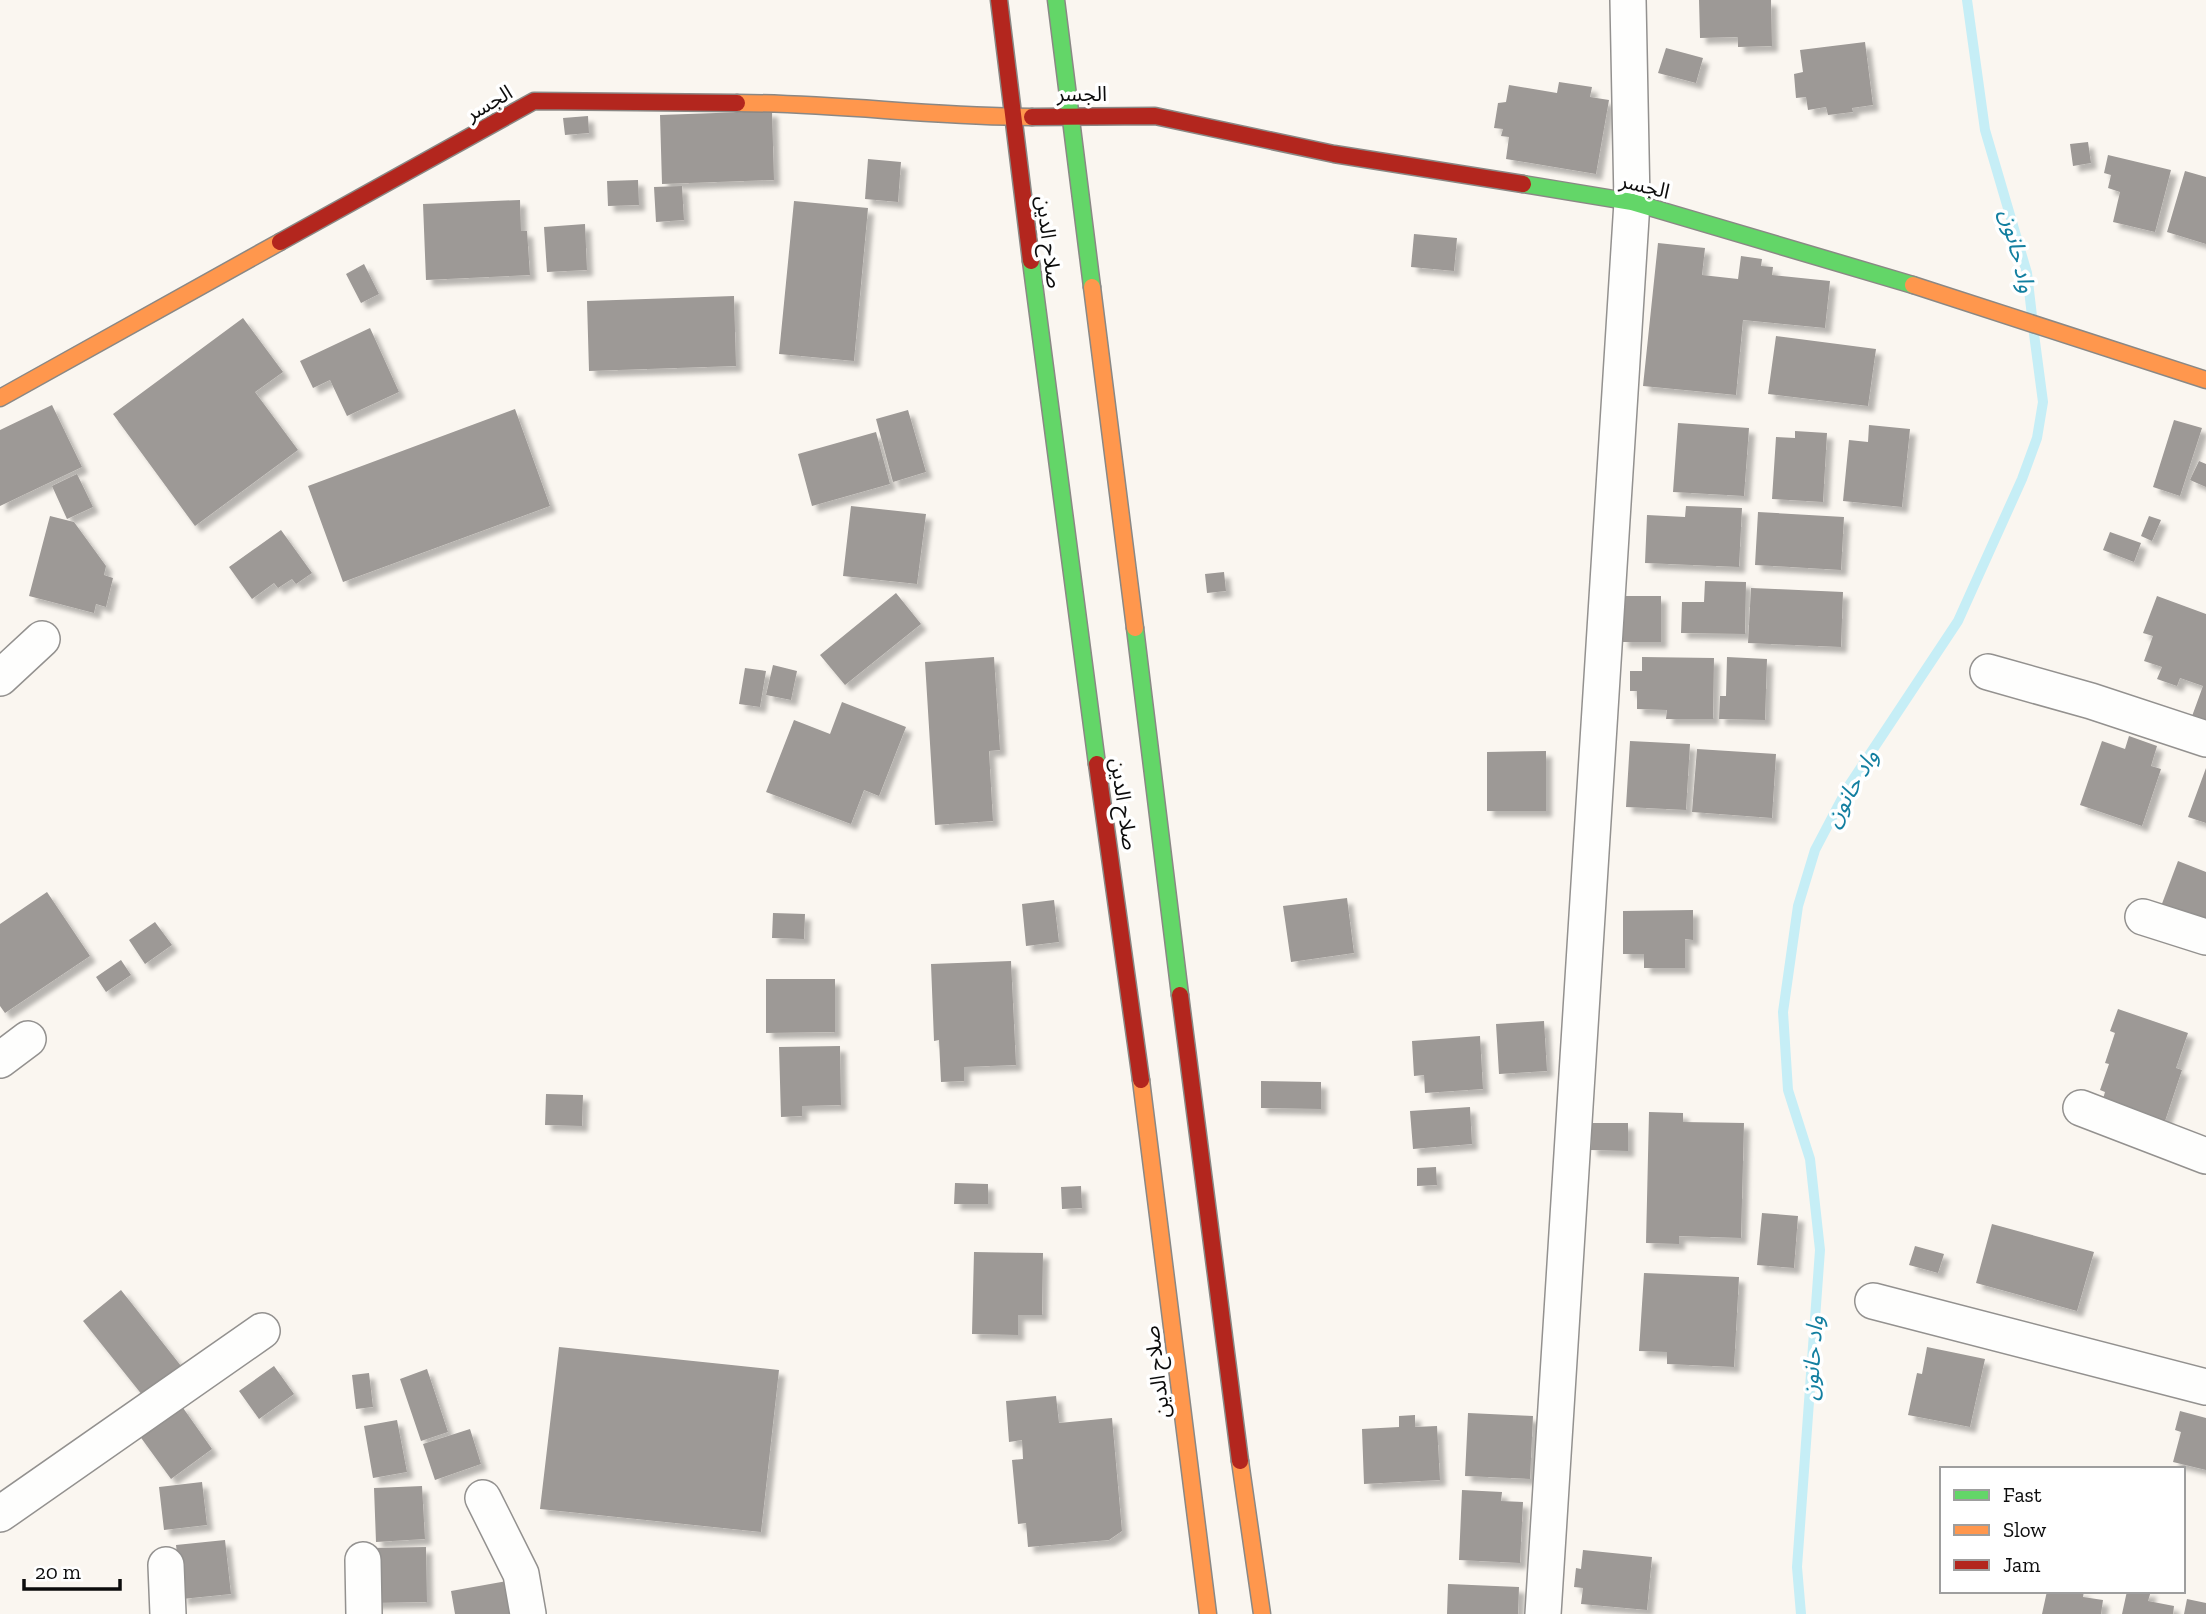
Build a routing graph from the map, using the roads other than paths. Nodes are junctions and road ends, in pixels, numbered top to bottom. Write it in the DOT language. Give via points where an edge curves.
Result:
graph roads {
  1 [pos="999,0"];
  2 [pos="1056,0"];
  3 [pos="1629,0"];
  4 [pos="1072,115"];
  5 [pos="1011,116"];
  6 [pos="1632,202"];
  7 [pos="2206,380"];
  8 [pos="0,398"];
  9 [pos="42,639"];
  10 [pos="1988,672"];
  11 [pos="0,678"];
  12 [pos="2206,739"];
  13 [pos="2143,917"];
  14 [pos="2206,937"];
  15 [pos="28,1039"];
  16 [pos="0,1060"];
  17 [pos="2081,1108"];
  18 [pos="2206,1156"];
  19 [pos="1873,1301"];
  20 [pos="262,1331"];
  21 [pos="2206,1387"];
  22 [pos="483,1498"];
  23 [pos="0,1514"];
  24 [pos="363,1560"];
  25 [pos="166,1565"];
  26 [pos="168,1614"];
  27 [pos="364,1614"];
  28 [pos="528,1614"];
  29 [pos="1208,1614"];
  30 [pos="1262,1614"];
  31 [pos="1543,1614"];
  1 -- 5 [label="main road, صلاح الدين"];
  2 -- 4 [label="main road, صلاح الدين"];
  3 -- 6 [label="street"];
  4 -- 5 [label="main road, الجسر"];
  4 -- 6 [label="main road, الجسر" via="1155,116 1334,154"];
  4 -- 30 [label="main road, صلاح الدين" via="1231,1400"];
  5 -- 8 [label="main road, الجسر" via="955,117 786,103 534,101"];
  5 -- 29 [label="main road, صلاح الدين" via="1155,1177"];
  6 -- 7 [label="main road, الجسر" via="1984,307"];
  6 -- 31 [label="street"];
  9 -- 11 [label="street"];
  10 -- 12 [label="street"];
  13 -- 14 [label="street"];
  15 -- 16 [label="street"];
  17 -- 18 [label="street"];
  19 -- 21 [label="street"];
  20 -- 23 [label="street"];
  22 -- 28 [label="street" via="520,1574"];
  24 -- 27 [label="street"];
  25 -- 26 [label="street"];
}
